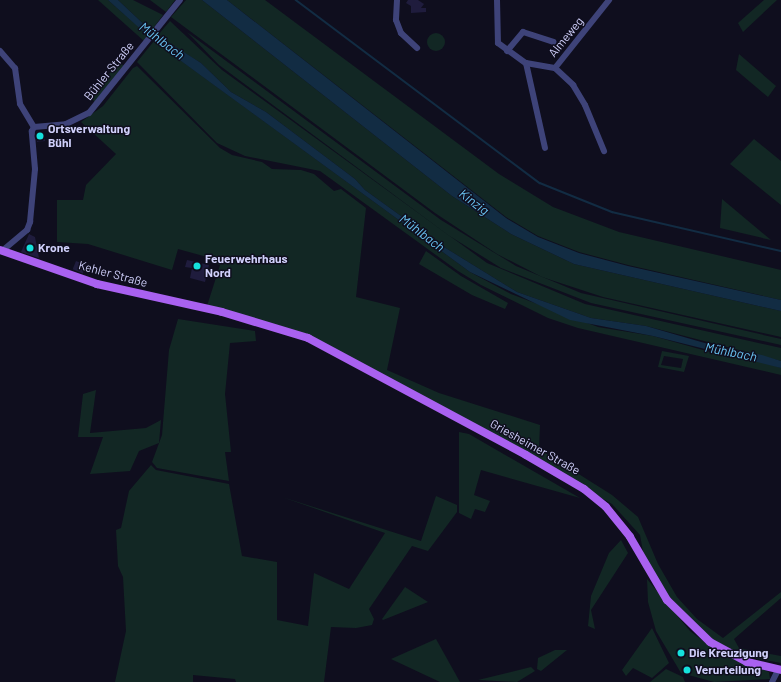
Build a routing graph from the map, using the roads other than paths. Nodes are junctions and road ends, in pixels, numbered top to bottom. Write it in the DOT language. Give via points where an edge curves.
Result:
graph roads {
  1 [pos="180,0"];
  2 [pos="397,0"];
  3 [pos="497,0"];
  4 [pos="610,0"];
  5 [pos="553,42"];
  6 [pos="416,48"];
  7 [pos="0,51"];
  8 [pos="506,51"];
  9 [pos="526,63"];
  10 [pos="555,68"];
  11 [pos="34,127"];
  12 [pos="545,148"];
  13 [pos="604,151"];
  14 [pos="1,251"];
  15 [pos="222,312"];
  16 [pos="780,670"];
  17 [pos="772,682"];
  1 -- 11 [label="street, Bühler Straße" via="89,113 66,124"];
  2 -- 6 [label="street" via="396,20 400,33"];
  3 -- 8 [label="street" via="498,43"];
  4 -- 10 [label="street, Almeweg"];
  5 -- 8 [label="street" via="523,32"];
  7 -- 11 [label="street" via="15,68 20,104"];
  8 -- 9 [label="street"];
  9 -- 10 [label="street"];
  9 -- 12 [label="street"];
  10 -- 13 [label="street" via="573,85"];
  11 -- 14 [label="street" via="32,131 35,169 30,222 27,230"];
  14 -- 15 [label="main road, Kehler Straße" via="98,284"];
  15 -- 16 [label="main road, Griesheimer Straße" via="308,338 584,489 606,507 630,537 667,600 695,630 725,652 747,662"];
  16 -- 17 [label="street"];
}
